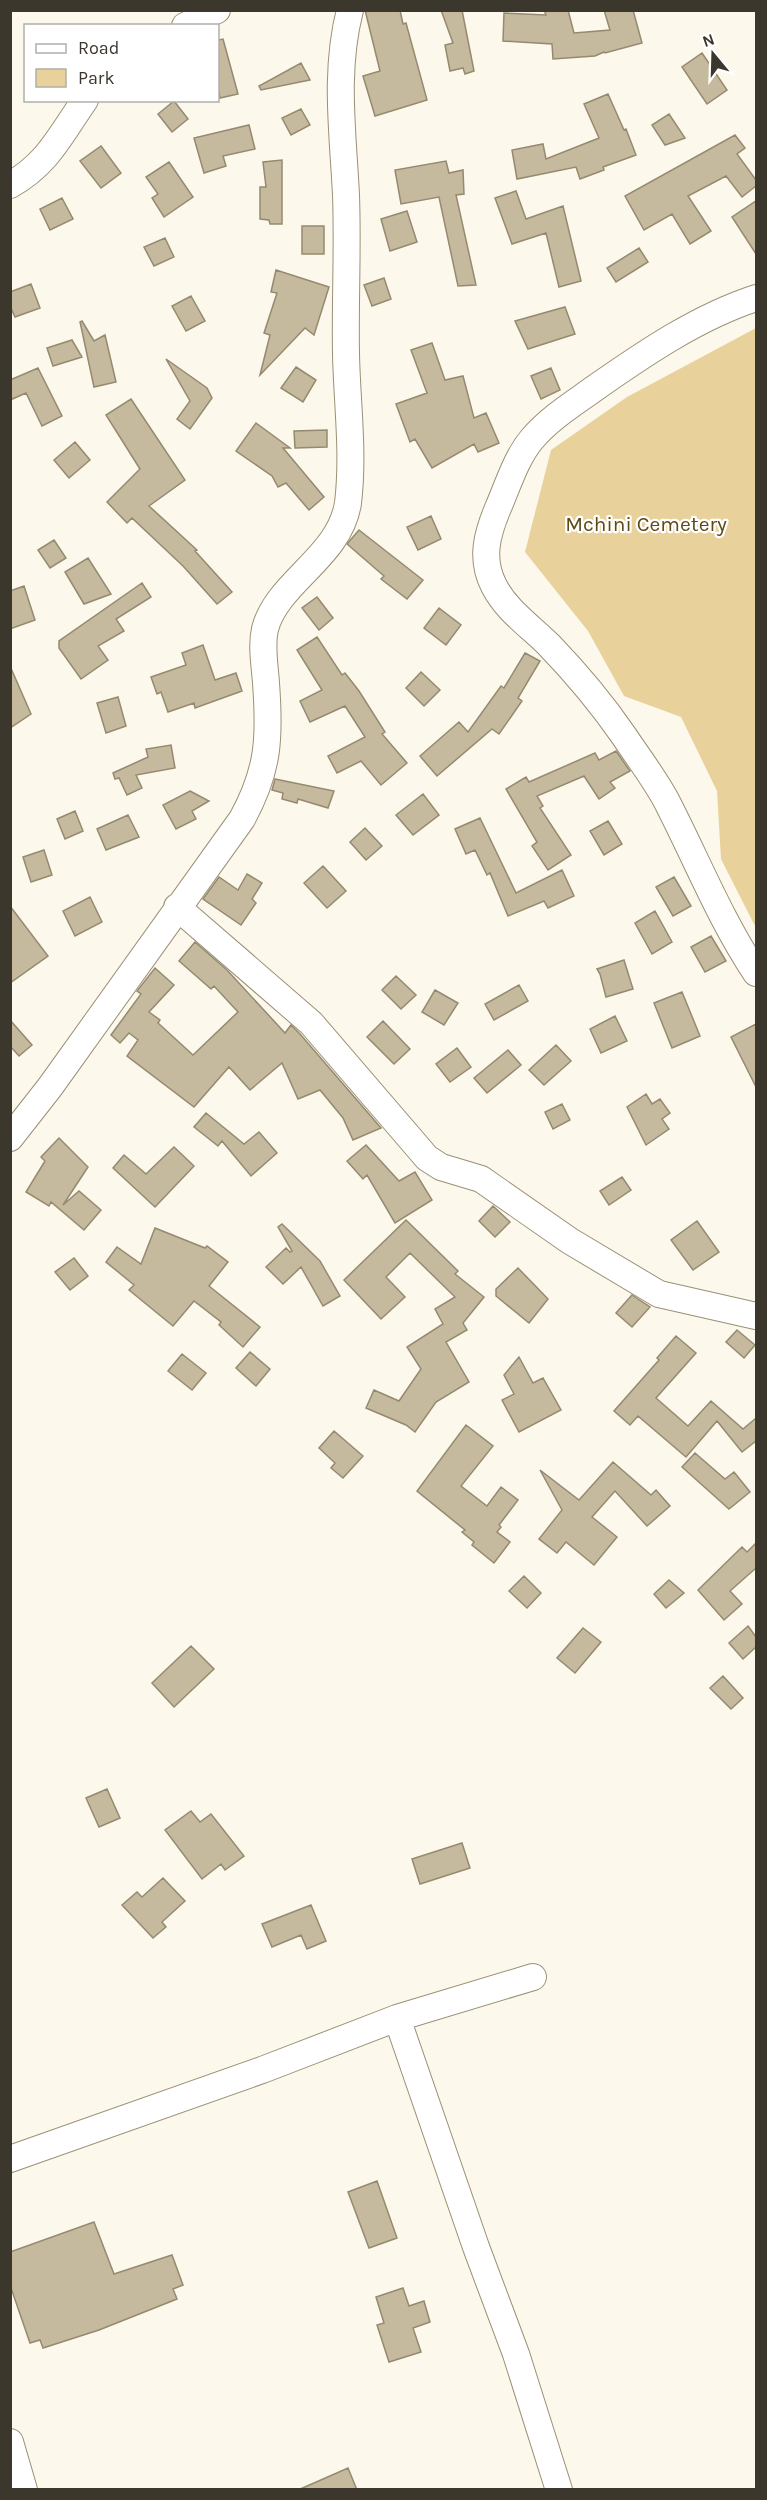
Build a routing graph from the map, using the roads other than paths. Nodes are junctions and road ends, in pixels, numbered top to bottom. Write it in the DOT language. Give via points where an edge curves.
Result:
graph roads {
  1 [pos="217,10"];
  2 [pos="350,10"];
  3 [pos="189,24"];
  4 [pos="84,102"];
  5 [pos="10,185"];
  6 [pos="756,298"];
  7 [pos="177,907"];
  8 [pos="756,972"];
  9 [pos="10,1138"];
  10 [pos="756,1316"];
  11 [pos="533,1977"];
  12 [pos="397,2018"];
  13 [pos="10,2159"];
  14 [pos="10,2442"];
  15 [pos="24,2490"];
  16 [pos="559,2490"];
  1 -- 3 [label="street"];
  2 -- 7 [label="street" via="344,32 339,99 346,196 351,470 347,506 341,528 329,546 271,613 264,631 268,745 258,786 242,819"];
  4 -- 5 [label="street" via="42,163"];
  6 -- 8 [label="street" via="684,330 551,419 515,467 485,544 486,567 509,609 549,645 584,685 665,798"];
  7 -- 9 [label="street"];
  7 -- 10 [label="street" via="310,1023 427,1158 441,1167 481,1179 570,1241 658,1294"];
  11 -- 12 [label="street"];
  12 -- 13 [label="street"];
  12 -- 16 [label="street" via="516,2354"];
  14 -- 15 [label="street"];
}
